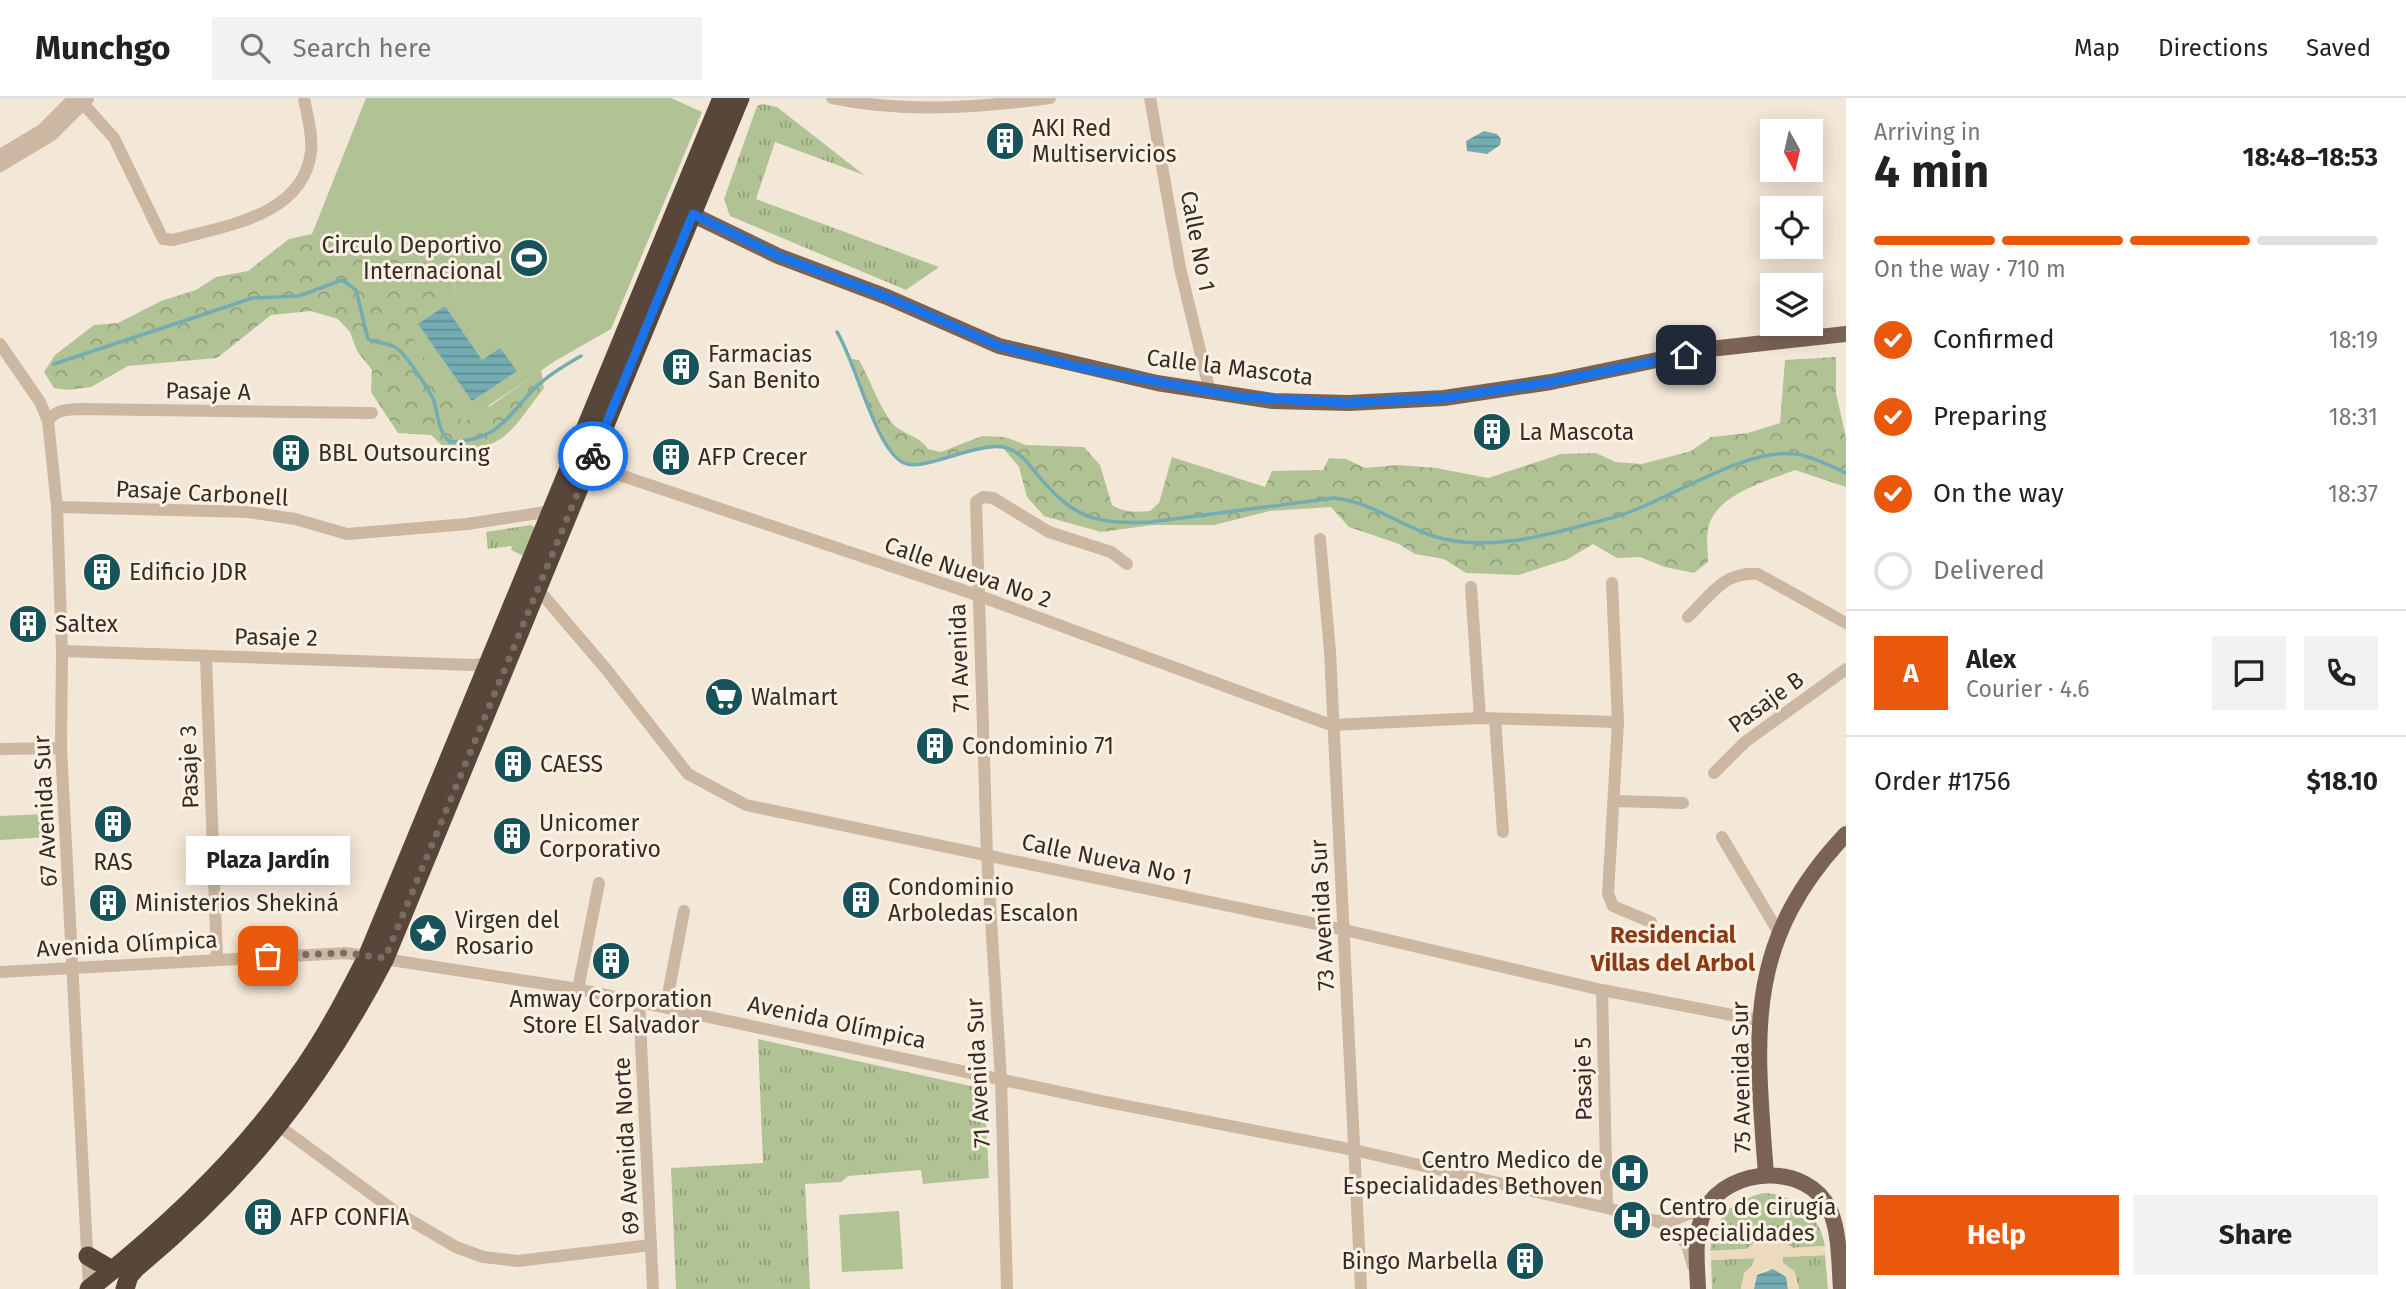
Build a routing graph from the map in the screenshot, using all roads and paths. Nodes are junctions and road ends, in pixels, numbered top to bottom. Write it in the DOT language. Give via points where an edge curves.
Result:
graph roads {
  1 [pos="304,98"];
  2 [pos="722,98"];
  3 [pos="740,98"];
  4 [pos="832,98"];
  5 [pos="1050,98"];
  6 [pos="1150,98"];
  7 [pos="81,100"];
  8 [pos="0,155"];
  9 [pos="0,166"];
  10 [pos="686,211"];
  11 [pos="1846,334"];
  12 [pos="0,344"];
  13 [pos="1210,392"];
  14 [pos="372,413"];
  15 [pos="48,421"];
  16 [pos="590,465"];
  17 [pos="57,507"];
  18 [pos="552,512"];
  19 [pos="1320,539"];
  20 [pos="1127,564"];
  21 [pos="1612,583"];
  22 [pos="1471,587"];
  23 [pos="537,588"];
  24 [pos="977,595"];
  25 [pos="1688,617"];
  26 [pos="1846,623"];
  27 [pos="62,651"];
  28 [pos="206,657"];
  29 [pos="489,663"];
  30 [pos="1846,670"];
  31 [pos="1480,718"];
  32 [pos="1495,719"];
  33 [pos="1618,722"];
  34 [pos="1331,725"];
  35 [pos="61,748"];
  36 [pos="0,749"];
  37 [pos="1714,773"];
  38 [pos="1615,801"];
  39 [pos="1683,803"];
  40 [pos="1503,832"];
  41 [pos="1846,834"];
  42 [pos="1721,836"];
  43 [pos="986,856"];
  44 [pos="599,883"];
  45 [pos="684,911"];
  46 [pos="1651,922"];
  47 [pos="1345,930"];
  48 [pos="1779,933"];
  49 [pos="376,956"];
  50 [pos="217,959"];
  51 [pos="75,969"];
  52 [pos="0,972"];
  53 [pos="578,989"];
  54 [pos="1602,990"];
  55 [pos="639,1001"];
  56 [pos="666,1005"];
  57 [pos="1758,1020"];
  58 [pos="1001,1079"];
  59 [pos="279,1126"];
  60 [pos="1353,1150"];
  61 [pos="1766,1175"];
  62 [pos="1707,1207"];
  63 [pos="1607,1208"];
  64 [pos="1656,1222"];
  65 [pos="651,1245"];
  66 [pos="88,1256"];
  67 [pos="112,1270"];
  68 [pos="1698,1284"];
  69 [pos="89,1289"];
  70 [pos="125,1289"];
  71 [pos="653,1289"];
  72 [pos="1007,1289"];
  73 [pos="1361,1289"];
  74 [pos="1841,1289"];
  1 -- 7 [label="street" via="311,152 304,175 289,195 272,209 242,222 173,240 163,239 114,138"];
  2 -- 10 [label="highway"];
  3 -- 10 [label="highway"];
  4 -- 5 [label="street" via="939,108"];
  6 -- 13 [label="street, Calle No 1" via="1180,268"];
  7 -- 8 [label="street"];
  7 -- 9 [label="street" via="52,135"];
  10 -- 13 [label="main road, Calle la Mascota" via="778,256 999,346 1078,367"];
  10 -- 16 [label="highway"];
  10 -- 18 [label="highway"];
  11 -- 13 [label="main road, Calle la Mascota" via="1710,349 1551,382 1419,400 1273,401"];
  12 -- 15 [label="street, 67 Avenida Sur" via="40,401"];
  14 -- 15 [label="street, Pasaje A" via="80,409 61,410"];
  15 -- 17 [label="street, 67 Avenida Sur"];
  16 -- 23 [label="highway"];
  16 -- 24 [label="street, Calle Nueva No 2"];
  17 -- 18 [label="street, Pasaje Carbonell" via="248,512 346,534"];
  17 -- 27 [label="street, 67 Avenida Sur"];
  18 -- 29 [label="highway"];
  19 -- 34 [label="street, 73 Avenida Sur"];
  20 -- 24 [label="street, 71 Avenida" via="1111,552 1049,532 993,498 983,497 977,500 975,510"];
  21 -- 33 [label="street"];
  22 -- 31 [label="street"];
  23 -- 43 [label="street, Calle Nueva No 1" via="688,774 719,793 774,813"];
  23 -- 49 [label="highway"];
  24 -- 34 [label="street, Calle Nueva No 2"];
  24 -- 43 [label="street, 71 Avenida"];
  25 -- 26 [label="street" via="1730,576 1742,572 1758,574"];
  27 -- 28 [label="street, Pasaje 2"];
  27 -- 35 [label="street, 67 Avenida Sur"];
  28 -- 29 [label="street, Pasaje 2"];
  28 -- 50 [label="street, Pasaje 3"];
  29 -- 49 [label="highway"];
  30 -- 37 [label="street, Pasaje B" via="1738,747"];
  31 -- 32 [label="street"];
  31 -- 34 [label="street"];
  32 -- 33 [label="street"];
  32 -- 40 [label="street"];
  33 -- 38 [label="street"];
  34 -- 47 [label="street, 73 Avenida Sur"];
  35 -- 36 [label="street"];
  35 -- 51 [label="street, 67 Avenida Sur"];
  38 -- 39 [label="street"];
  38 -- 46 [label="street" via="1608,894 1613,906"];
  41 -- 48 [label="main road, 75 Avenida Sur" via="1798,896"];
  42 -- 48 [label="street"];
  43 -- 47 [label="street, Calle Nueva No 1"];
  43 -- 58 [label="street, 71 Avenida Sur"];
  44 -- 53 [label="street"];
  45 -- 56 [label="street"];
  47 -- 54 [label="street, Calle Nueva No 1"];
  47 -- 60 [label="street, 73 Avenida Sur"];
  48 -- 57 [label="main road, 75 Avenida Sur"];
  49 -- 50 [label="street, Avenida Olímpica" via="294,954"];
  49 -- 53 [label="street, Avenida Olímpica"];
  49 -- 59 [label="highway" via="333,1053"];
  49 -- 67 [label="highway" via="268,1116 185,1205"];
  50 -- 51 [label="street, Avenida Olímpica"];
  51 -- 52 [label="street, Avenida Olímpica"];
  51 -- 66 [label="street, 67 Avenida Sur"];
  53 -- 55 [label="street, Avenida Olímpica"];
  54 -- 57 [label="street, Calle Nueva No 1"];
  54 -- 63 [label="street, Pasaje 5"];
  55 -- 56 [label="street, Avenida Olímpica"];
  55 -- 65 [label="street, 69 Avenida Norte"];
  56 -- 58 [label="street, Avenida Olímpica"];
  57 -- 61 [label="main road, 75 Avenida Sur"];
  58 -- 60 [label="street, Avenida Olímpica"];
  58 -- 72 [label="street, 71 Avenida Sur"];
  59 -- 65 [label="street" via="396,1212 456,1247 483,1257 518,1261"];
  59 -- 70 [label="highway" via="209,1205 136,1268"];
  60 -- 63 [label="street, Avenida Olímpica"];
  60 -- 73 [label="street, 73 Avenida Sur"];
  61 -- 62 [label="main road, 75 Avenida Sur" via="1723,1191"];
  61 -- 74 [label="main road, 75 Avenida Sur" via="1790,1177 1814,1189 1829,1209 1838,1245"];
  62 -- 64 [label="street, Avenida Olímpica"];
  62 -- 68 [label="main road" via="1696,1241"];
  63 -- 64 [label="street, Avenida Olímpica"];
  64 -- 68 [label="street, Avenida Olímpica" via="1684,1239"];
  65 -- 71 [label="street, 69 Avenida Norte"];
  66 -- 67 [label="highway"];
  66 -- 69 [label="street, 67 Avenida Sur"];
  67 -- 69 [label="highway"];
}
